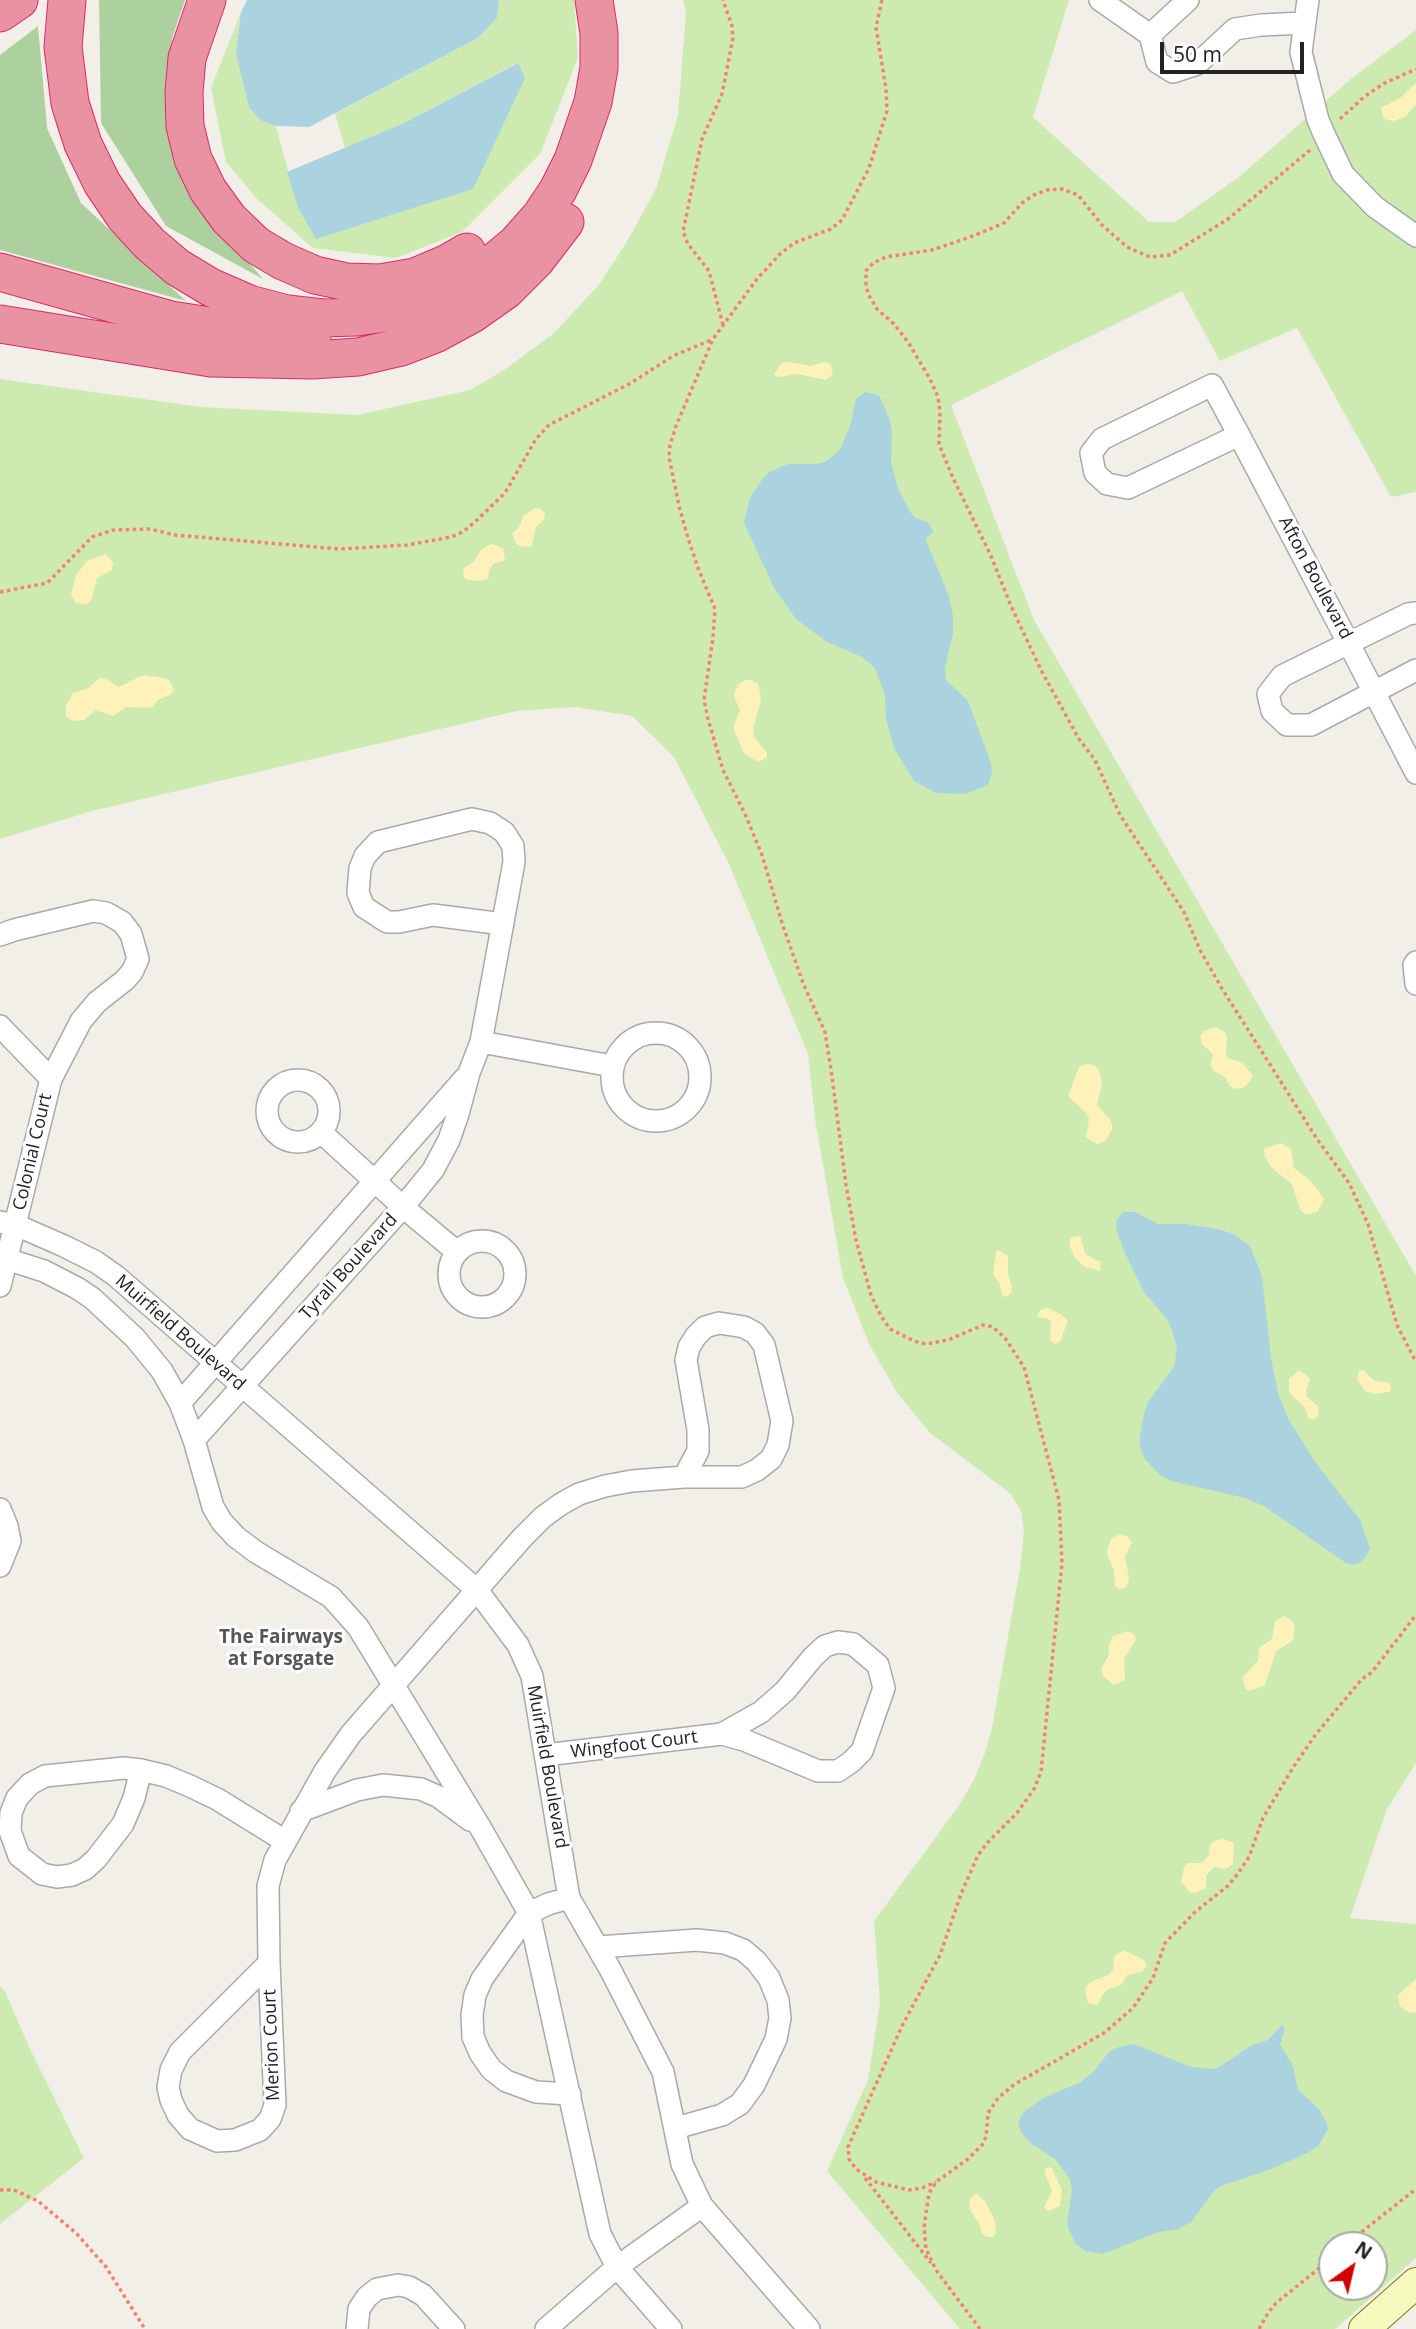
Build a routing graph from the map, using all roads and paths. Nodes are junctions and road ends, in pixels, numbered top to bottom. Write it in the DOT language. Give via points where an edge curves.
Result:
graph roads {
  1 [pos="19,0"];
  2 [pos="67,0"];
  3 [pos="207,0"];
  4 [pos="594,0"];
  5 [pos="613,0"];
  6 [pos="723,0"];
  7 [pos="882,0"];
  8 [pos="1100,0"];
  9 [pos="1188,0"];
  10 [pos="1308,0"];
  11 [pos="0,13"];
  12 [pos="1304,23"];
  13 [pos="1150,35"];
  14 [pos="1416,69"];
  15 [pos="1324,134"];
  16 [pos="562,226"];
  17 [pos="1416,236"];
  18 [pos="0,271"];
  19 [pos="0,324"];
  20 [pos="723,325"];
  21 [pos="713,339"];
  22 [pos="1239,435"];
  23 [pos="0,592"];
  24 [pos="1416,613"];
  25 [pos="1349,644"];
  26 [pos="1416,670"];
  27 [pos="1374,691"];
  28 [pos="1416,773"];
  29 [pos="503,924"];
  30 [pos="0,935"];
  31 [pos="1416,962"];
  32 [pos="1416,984"];
  33 [pos="0,1026"];
  34 [pos="481,1042"];
  35 [pos="612,1066"];
  36 [pos="469,1073"];
  37 [pos="51,1080"];
  38 [pos="321,1133"];
  39 [pos="389,1194"];
  40 [pos="8,1224"];
  41 [pos="457,1252"];
  42 [pos="4,1258"];
  43 [pos="0,1286"];
  44 [pos="1416,1362"];
  45 [pos="216,1363"];
  46 [pos="242,1387"];
  47 [pos="180,1403"];
  48 [pos="194,1440"];
  49 [pos="684,1477"];
  50 [pos="0,1509"];
  51 [pos="0,1566"];
  52 [pos="477,1590"];
  53 [pos="1416,1615"];
  54 [pos="394,1684"];
  55 [pos="722,1734"];
  56 [pos="545,1755"];
  57 [pos="141,1770"];
  58 [pos="301,1811"];
  59 [pos="480,1827"];
  60 [pos="285,1841"];
  61 [pos="569,1898"];
  62 [pos="529,1913"];
  63 [pos="598,1947"];
  64 [pos="269,1963"];
  65 [pos="570,2094"];
  66 [pos="676,2129"];
  67 [pos="864,2176"];
  68 [pos="936,2182"];
  69 [pos="1416,2189"];
  70 [pos="0,2190"];
  71 [pos="702,2206"];
  72 [pos="1363,2231"];
  73 [pos="617,2267"];
  74 [pos="1318,2269"];
  75 [pos="936,2270"];
  76 [pos="1416,2283"];
  77 [pos="145,2329"];
  78 [pos="357,2329"];
  79 [pos="454,2329"];
  80 [pos="545,2329"];
  81 [pos="671,2329"];
  82 [pos="809,2329"];
  83 [pos="980,2329"];
  84 [pos="1259,2329"];
  85 [pos="1364,2329"];
  1 -- 11 [label="highway"];
  2 -- 4 [label="highway" via="63,47 70,103 83,144 125,217 177,267 210,287 249,304 323,318 391,312 455,287 488,268 540,217 573,160 593,102 599,68"];
  3 -- 4 [label="highway" via="187,58 184,92 185,126 193,159 208,190 229,219 283,261 315,275 380,283 415,277 473,248 501,227 542,180 573,121 590,67"];
  5 -- 16 [label="highway" via="618,70 613,110 586,187"];
  6 -- 20 [label="path" via="733,38 722,94 702,139 683,232 709,271"];
  7 -- 20 [label="path" via="876,27 887,111 856,196 831,229 794,243 780,254"];
  8 -- 13 [label="street"];
  9 -- 13 [label="street"];
  10 -- 12 [label="street"];
  12 -- 13 [label="street" via="1235,29 1197,64 1173,72 1157,62"];
  12 -- 15 [label="street" via="1301,52"];
  14 -- 15 [label="path" via="1373,90"];
  15 -- 17 [label="street" via="1343,174 1375,207"];
  15 -- 44 [label="path" via="1246,205 1170,255 1150,257 1127,247 1078,195 1062,188 1034,195 1004,223 973,236 873,263 866,271 866,283 877,309 908,342 930,379 938,397 939,444 1041,670 1095,760 1120,815 1184,912 1221,987 1349,1183 1371,1233 1397,1325"];
  16 -- 18 [label="highway" via="531,260 469,305 397,331 360,337 268,335 171,320"];
  16 -- 19 [label="highway" via="506,290 472,314 401,347 358,357 211,359"];
  20 -- 21 [label="path"];
  21 -- 23 [label="path" via="673,356 549,425 505,494 451,537 339,549 175,536 150,529 113,530 92,537 47,583"];
  21 -- 67 [label="path" via="676,426 669,457 688,538 715,609 704,700 723,770 755,836 803,983 825,1032 846,1185 868,1285 890,1329 914,1342 948,1340 983,1325 1005,1338 1030,1383 1062,1530 1041,1772 1028,1799 974,1864 940,1955 902,2026 848,2147 849,2159"];
  22 -- 22 [label="street, Afton Boulevard" via="1212,385 1101,439 1091,453 1095,473 1107,484 1128,488"];
  22 -- 25 [label="street, Afton Boulevard"];
  24 -- 25 [label="street"];
  25 -- 27 [label="street, Afton Boulevard"];
  25 -- 27 [label="street" via="1282,676 1268,694 1272,711 1287,725 1311,725"];
  26 -- 27 [label="street"];
  27 -- 28 [label="street, Afton Boulevard"];
  29 -- 29 [label="street, Tyrall Boulevard" via="513,846 504,832 490,823 472,819 377,842 365,856 358,893 364,906 387,922 433,915"];
  29 -- 34 [label="street, Tyrall Boulevard"];
  30 -- 37 [label="street, Colonial Court" via="93,911 122,922 136,948 138,959 132,972 81,1021"];
  31 -- 32 [label="street"];
  33 -- 37 [label="street, Colonial Court"];
  34 -- 35 [label="street"];
  34 -- 36 [label="street, Tyrall Boulevard"];
  35 -- 35 [label="street" via="612,1086 619,1102 631,1115 648,1121 665,1121 681,1114 700,1086 700,1068 693,1052 664,1033 646,1033 631,1040"];
  36 -- 39 [label="street, Tyrall Boulevard"];
  36 -- 39 [label="street, Tyrall Boulevard" via="449,1140 433,1170"];
  37 -- 40 [label="street, Colonial Court"];
  38 -- 39 [label="street"];
  39 -- 41 [label="street"];
  39 -- 45 [label="street, Tyrall Boulevard"];
  39 -- 46 [label="street, Tyrall Boulevard"];
  40 -- 42 [label="street, Colonial Court"];
  40 -- 45 [label="street, Muirfield Boulevard" via="96,1262"];
  42 -- 43 [label="street, Colonial Court"];
  42 -- 47 [label="street, Muirfield Boulevard" via="44,1271 92,1297 135,1338"];
  45 -- 46 [label="street, Muirfield Boulevard"];
  45 -- 47 [label="street, Tyrall Boulevard"];
  46 -- 48 [label="street, Tyrall Boulevard"];
  46 -- 52 [label="street, Muirfield Boulevard"];
  47 -- 48 [label="street, Muirfield Boulevard"];
  48 -- 54 [label="street, Muirfield Boulevard" via="213,1507 222,1522 256,1552 343,1608"];
  49 -- 49 [label="street, Merion Court" via="742,1477 771,1459 778,1445 782,1421 764,1345 744,1327 719,1323 705,1327 689,1347 686,1360 698,1451"];
  49 -- 52 [label="street, Merion Court" via="632,1481 579,1494 543,1517"];
  50 -- 51 [label="street" via="10,1541"];
  52 -- 54 [label="street, Merion Court"];
  52 -- 56 [label="street, Muirfield Boulevard" via="518,1645 532,1676"];
  53 -- 68 [label="path" via="1316,1734 1263,1818 1249,1857 1234,1879 1165,1943 1153,1978 1133,2008 1104,2033 998,2098 988,2113 982,2145"];
  54 -- 58 [label="street, Merion Court" via="351,1734"];
  54 -- 59 [label="street, Muirfield Boulevard"];
  55 -- 55 [label="street, Wingfoot Court" via="818,1771 838,1771 862,1751 884,1688 878,1665 853,1644 825,1646 761,1712"];
  55 -- 56 [label="street, Wingfoot Court"];
  56 -- 61 [label="street, Muirfield Boulevard"];
  57 -- 57 [label="street" via="45,1776 30,1784 11,1813 10,1831 19,1856 42,1874 57,1877 85,1869 123,1824"];
  57 -- 60 [label="street" via="218,1799"];
  58 -- 59 [label="street" via="383,1785 421,1789"];
  58 -- 60 [label="street, Merion Court"];
  59 -- 62 [label="street, Muirfield Boulevard"];
  60 -- 64 [label="street, Merion Court" via="268,1886"];
  61 -- 62 [label="street"];
  61 -- 63 [label="street, Muirfield Boulevard"];
  62 -- 65 [label="street, Muirfield Boulevard"];
  62 -- 65 [label="street" via="482,1979 475,1995 473,2037 491,2069 506,2081 536,2092"];
  63 -- 66 [label="street, Muirfield Boulevard" via="663,2072"];
  63 -- 66 [label="street" via="697,1940 725,1943 743,1950 769,1978 780,2018 776,2039 754,2085 740,2104 722,2115"];
  64 -- 64 [label="street, Merion Court" via="180,2052 171,2070 168,2087 178,2115 191,2129 217,2141 260,2130 275,2105"];
  65 -- 73 [label="street, Muirfield Boulevard" via="600,2234"];
  66 -- 71 [label="street, Muirfield Boulevard" via="682,2164"];
  67 -- 68 [label="path" via="909,2190"];
  67 -- 75 [label="path"];
  68 -- 75 [label="path" via="926,2202 924,2227 926,2249"];
  69 -- 72 [label="path"];
  70 -- 77 [label="path" via="14,2190 38,2201 76,2233 106,2267"];
  71 -- 73 [label="street"];
  71 -- 82 [label="street, Muirfield Boulevard"];
  73 -- 80 [label="street"];
  73 -- 81 [label="street, Muirfield Boulevard"];
  74 -- 84 [label="path" via="1276,2303"];
  75 -- 83 [label="path"];
  76 -- 85 [label="street"];
  78 -- 79 [label="street" via="359,2309 367,2297 377,2289 398,2285 423,2295"];
}
